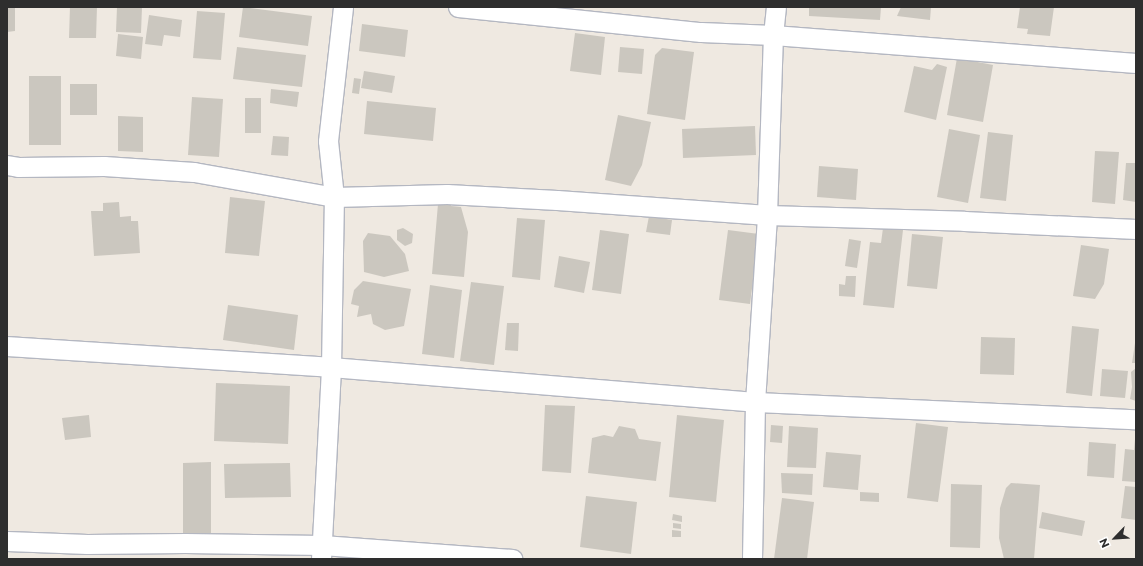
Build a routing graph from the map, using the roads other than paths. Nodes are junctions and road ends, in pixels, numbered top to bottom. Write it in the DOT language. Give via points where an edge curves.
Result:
graph roads {
  1 [pos="343,7"];
  2 [pos="458,7"];
  3 [pos="776,7"];
  4 [pos="773,35"];
  5 [pos="1136,63"];
  6 [pos="7,165"];
  7 [pos="334,198"];
  8 [pos="767,215"];
  9 [pos="1136,229"];
  10 [pos="7,346"];
  11 [pos="331,367"];
  12 [pos="755,402"];
  13 [pos="1136,419"];
  14 [pos="7,541"];
  15 [pos="322,552"];
  16 [pos="512,559"];
  17 [pos="752,559"];
  1 -- 7 [label="street" via="328,141"];
  2 -- 4 [label="street" via="701,32"];
  3 -- 4 [label="street"];
  4 -- 5 [label="street"];
  4 -- 8 [label="street"];
  6 -- 7 [label="street" via="104,166 194,172"];
  7 -- 8 [label="street" via="447,194"];
  7 -- 11 [label="street"];
  8 -- 9 [label="street"];
  8 -- 12 [label="street"];
  10 -- 11 [label="street"];
  11 -- 12 [label="street"];
  11 -- 15 [label="street"];
  12 -- 13 [label="street"];
  12 -- 17 [label="street"];
  14 -- 15 [label="street" via="87,544 185,543"];
  15 -- 16 [label="street"];
}
